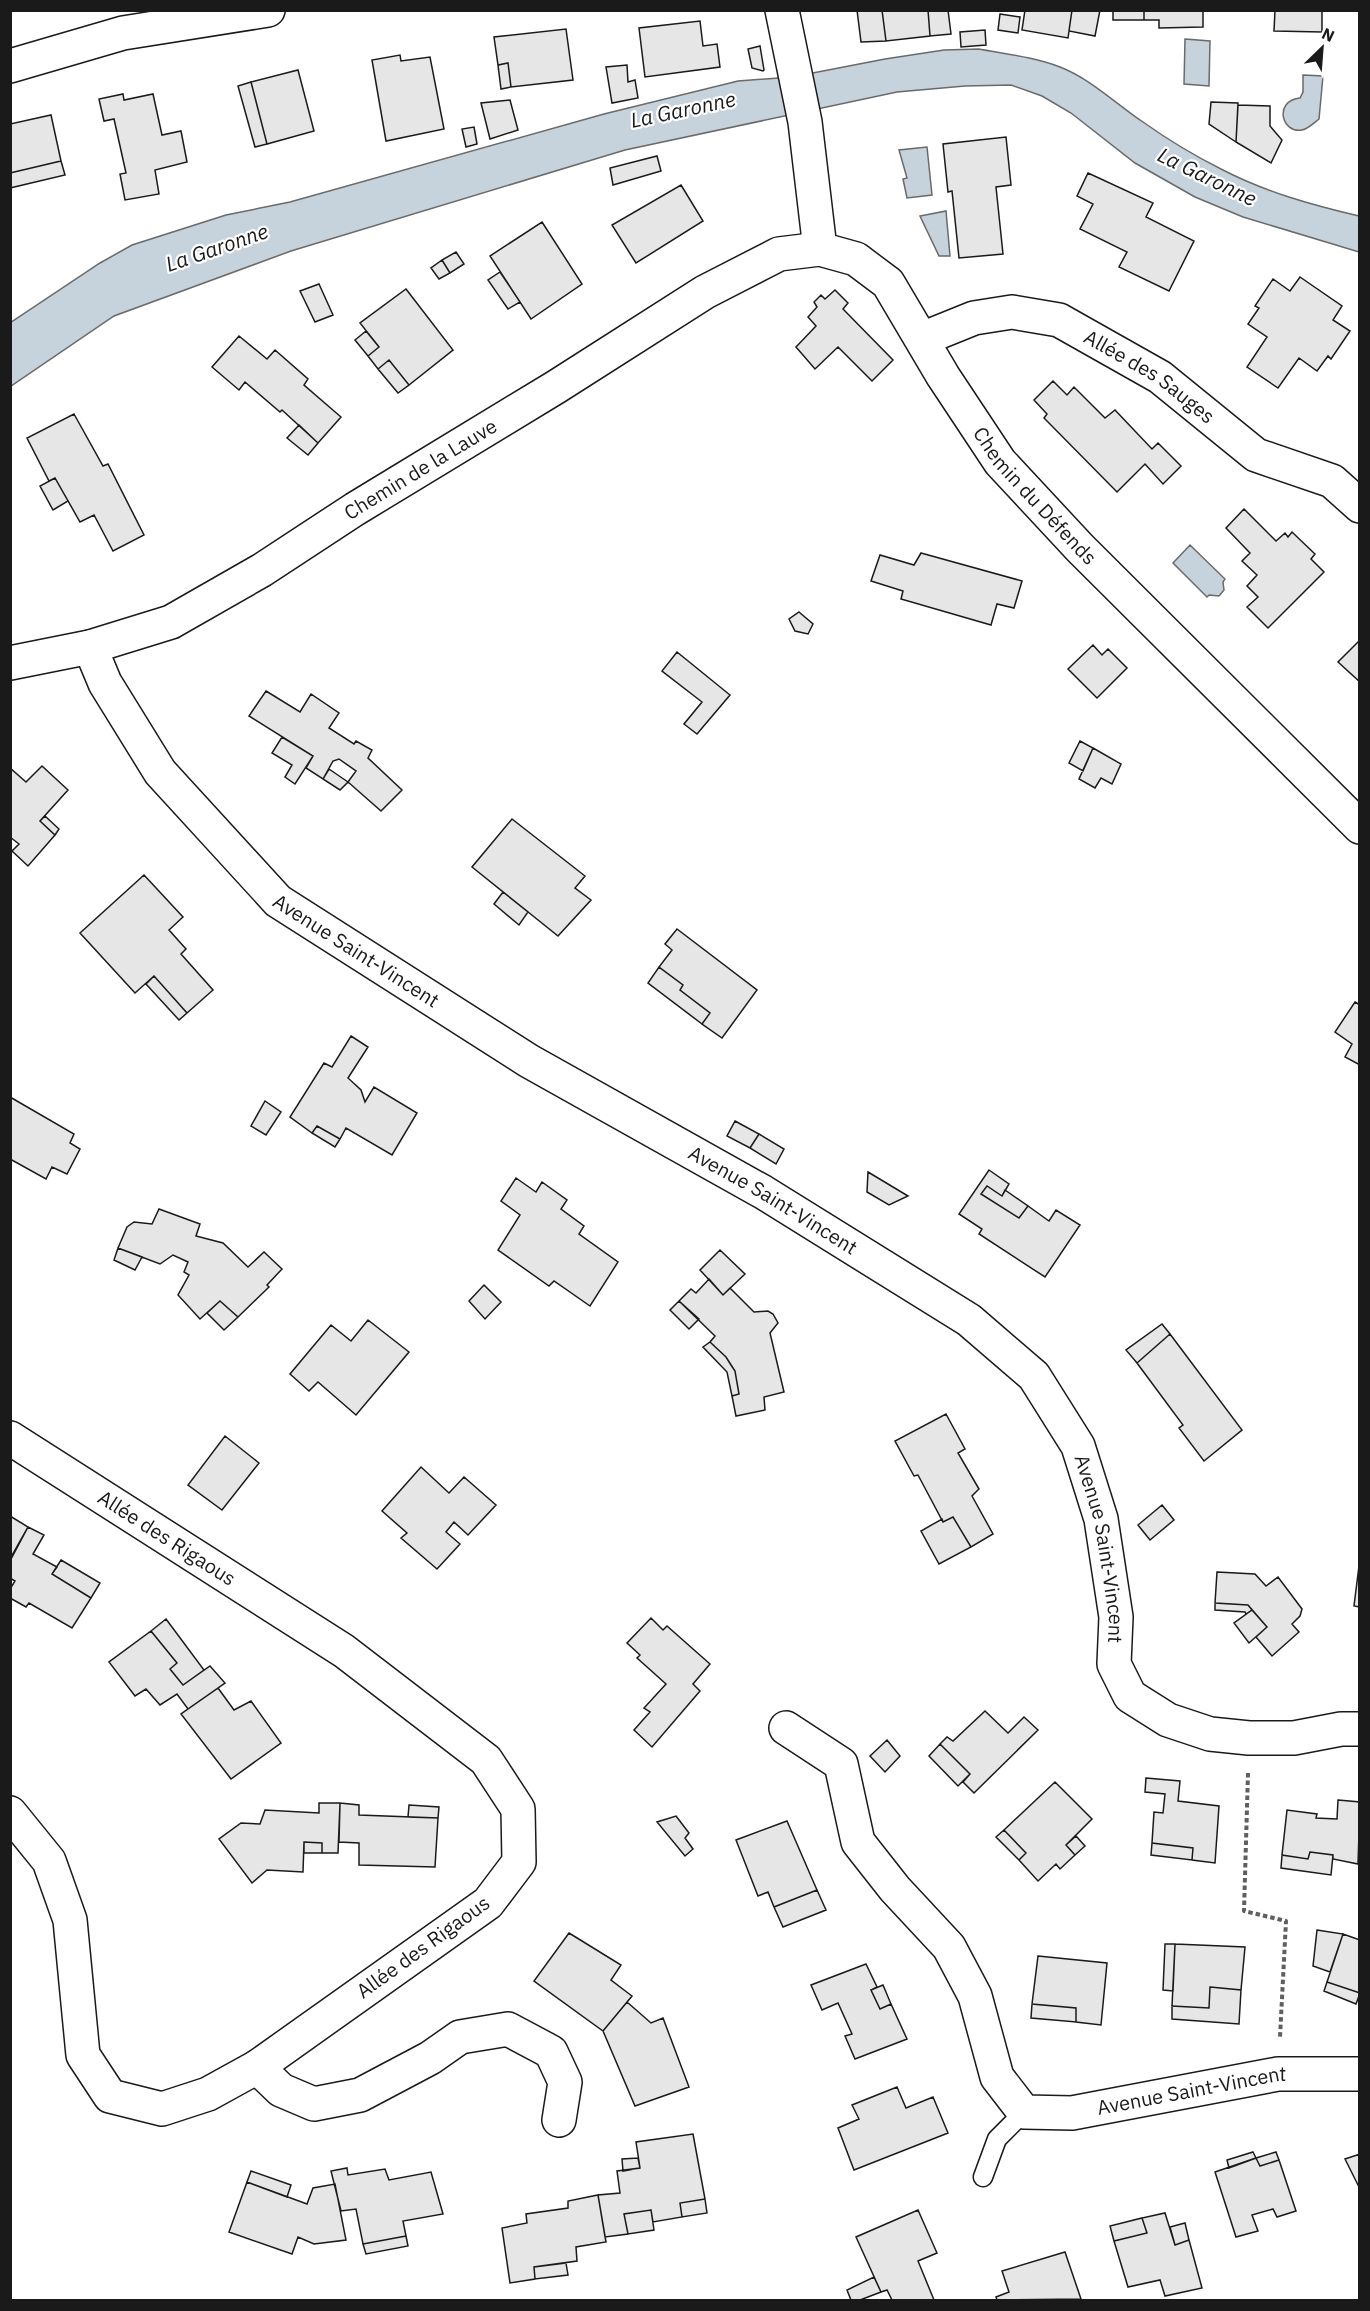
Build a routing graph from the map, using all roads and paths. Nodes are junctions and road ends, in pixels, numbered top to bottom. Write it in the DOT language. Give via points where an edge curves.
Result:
graph roads {
  1 [pos="268,10"];
  2 [pos="782,10"];
  3 [pos="10,66"];
  4 [pos="820,249"];
  5 [pos="922,339"];
  6 [pos="1359,506"];
  7 [pos="90,647"];
  8 [pos="10,663"];
  9 [pos="1359,827"];
  10 [pos="10,1438"];
  11 [pos="786,1728"];
  12 [pos="1359,1729"];
  13 [pos="1249,1738"];
  14 [pos="10,1813"];
  15 [pos="257,2067"];
  16 [pos="1278,2074"];
  17 [pos="1359,2074"];
  18 [pos="1024,2112"];
  19 [pos="559,2120"];
  20 [pos="983,2177"];
  1 -- 3 [label="street" via="123,33"];
  2 -- 4 [label="street" via="805,122"];
  4 -- 5 [label="street, Chemin du Défends" via="856,259 888,284"];
  4 -- 7 [label="street, Chemin de la Lauve" via="779,254 705,292 252,576 171,622"];
  5 -- 6 [label="street, Allée des Sauges" via="974,318 1012,312 1059,320 1160,377 1256,455 1332,481"];
  5 -- 9 [label="street, Chemin du Défends" via="1000,462 1080,548"];
  7 -- 8 [label="street, Chemin de la Lauve"];
  7 -- 13 [label="street, Avenue Saint-Vincent" via="105,683 160,772 278,901 529,1061 763,1192 959,1314 1034,1376 1077,1446 1101,1519 1116,1617 1114,1664 1130,1696 1168,1720 1210,1734"];
  10 -- 15 [label="street, Allée des Rigaous" via="344,1651 486,1760 518,1809 519,1862 488,1903"];
  11 -- 18 [label="street" via="841,1764 858,1842 949,1947 975,1996 997,2077"];
  12 -- 13 [label="street, Avenue Saint-Vincent" via="1294,1738"];
  13 -- 16 [label="path" via="1244,1911 1286,1921"];
  14 -- 15 [label="street, Allée des Rigaous" via="49,1861 70,1920 82,2055 110,2096 162,2109 208,2094"];
  15 -- 19 [label="street" via="281,2090 314,2104 360,2095 430,2058 460,2037 508,2029 551,2052 564,2082"];
  16 -- 17 [label="street, Avenue Saint-Vincent"];
  16 -- 18 [label="street, Avenue Saint-Vincent" via="1072,2113"];
  18 -- 20 [label="lane" via="997,2139"];
}
